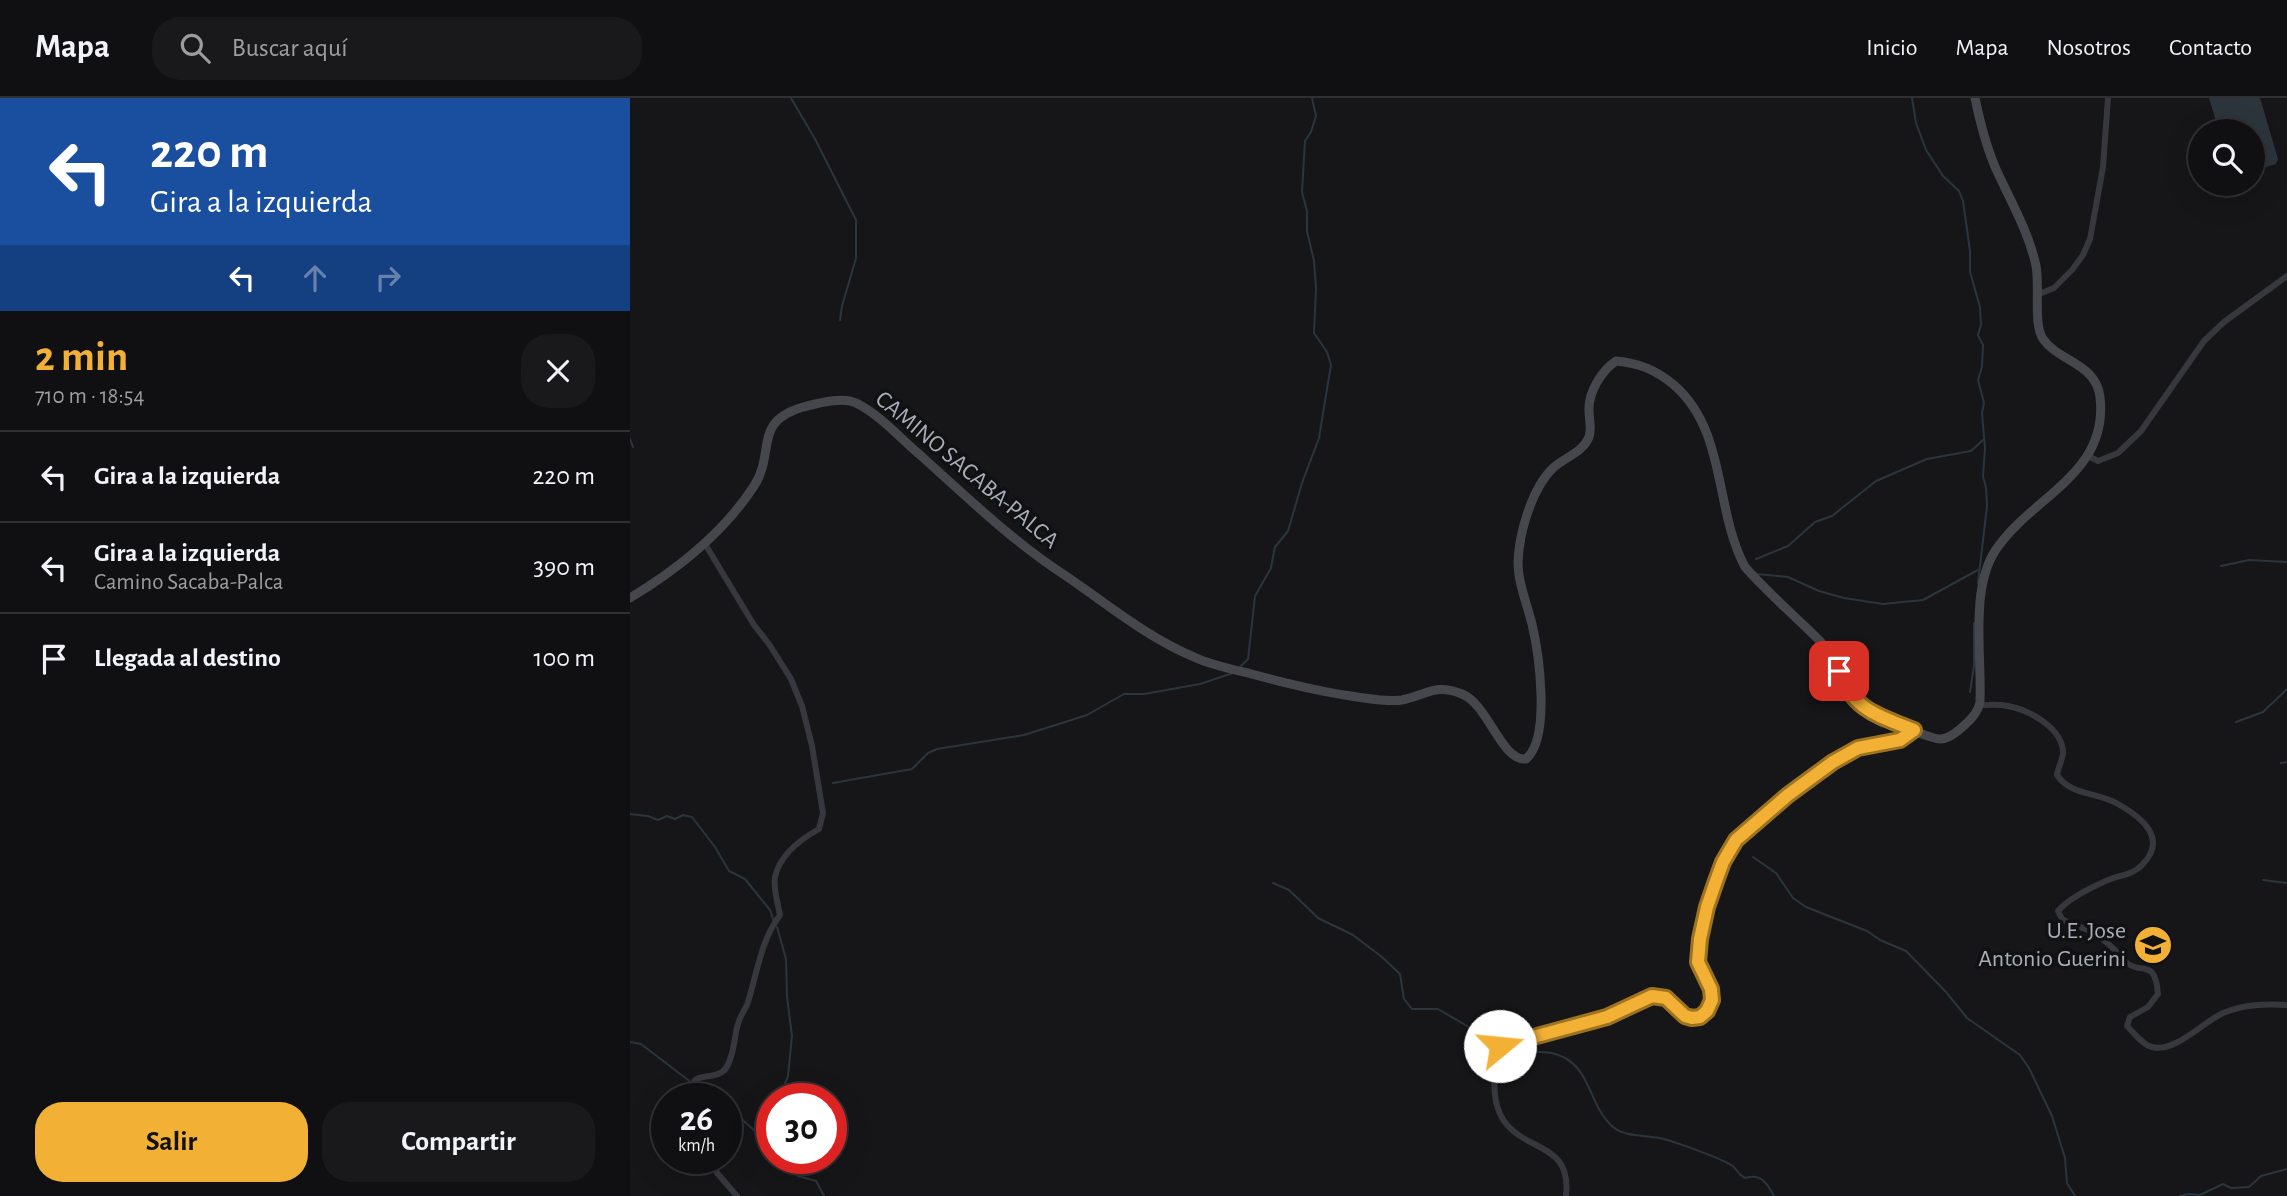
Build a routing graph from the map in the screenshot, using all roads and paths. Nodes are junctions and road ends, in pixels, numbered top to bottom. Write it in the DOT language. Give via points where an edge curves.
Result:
graph roads {
  1 [pos="1975,98"];
  2 [pos="2108,98"];
  3 [pos="2287,276"];
  4 [pos="2039,294"];
  5 [pos="2088,456"];
  6 [pos="705,544"];
  7 [pos="630,598"];
  8 [pos="1980,705"];
  9 [pos="1914,730"];
  10 [pos="2287,1005"];
  11 [pos="694,1083"];
  12 [pos="717,1174"];
  13 [pos="737,1196"];
  14 [pos="1566,1196"];
  1 -- 4 [label="street" via="1989,152 2031,247"];
  2 -- 4 [label="street" via="2103,167 2090,239 2072,270 2054,288"];
  3 -- 5 [label="street" via="2204,341 2141,431 2118,453 2098,461"];
  4 -- 5 [label="street" via="2041,336 2085,369 2099,392 2099,433"];
  5 -- 8 [label="street" via="2009,534 1989,561 1980,618"];
  6 -- 7 [label="street, CAMINO SACABA-PALCA"];
  6 -- 9 [label="street, CAMINO SACABA-PALCA" via="756,484 776,419 812,405 856,402 1031,553 1194,658 1266,679 1356,697 1403,700 1433,689 1464,694 1480,707 1511,754 1526,759 1536,747 1541,713 1536,646 1518,564 1523,529 1542,482 1587,441 1589,404 1604,372 1616,361 1632,362 1666,379 1686,396 1699,416 1710,443 1735,549 1745,567 1833,656 1847,689 1861,707"];
  6 -- 11 [label="street" via="791,679 812,746 822,813 819,829 798,841 774,878 780,915 764,944 728,1064 718,1074 699,1077"];
  8 -- 9 [label="street, CAMINO SACABA-PALCA" via="1948,738"];
  8 -- 10 [label="street" via="2007,706 2044,722 2061,742 2060,780 2117,803 2152,832 2152,852 2142,866 2108,880 2058,911 2062,919 2114,947 2127,964 2153,973 2158,994 2148,1007 2130,1017 2127,1027 2150,1047 2166,1047 2224,1013 2258,1003"];
  9 -- 14 [label="street" via="1900,740 1858,748 1833,762 1736,840 1716,881 1700,939 1698,962 1712,1000 1700,1017 1685,1016 1666,998 1652,996 1607,1017 1513,1041 1496,1050 1494,1086 1500,1112 1515,1132 1561,1163"];
  12 -- 13 [label="street"];
}
